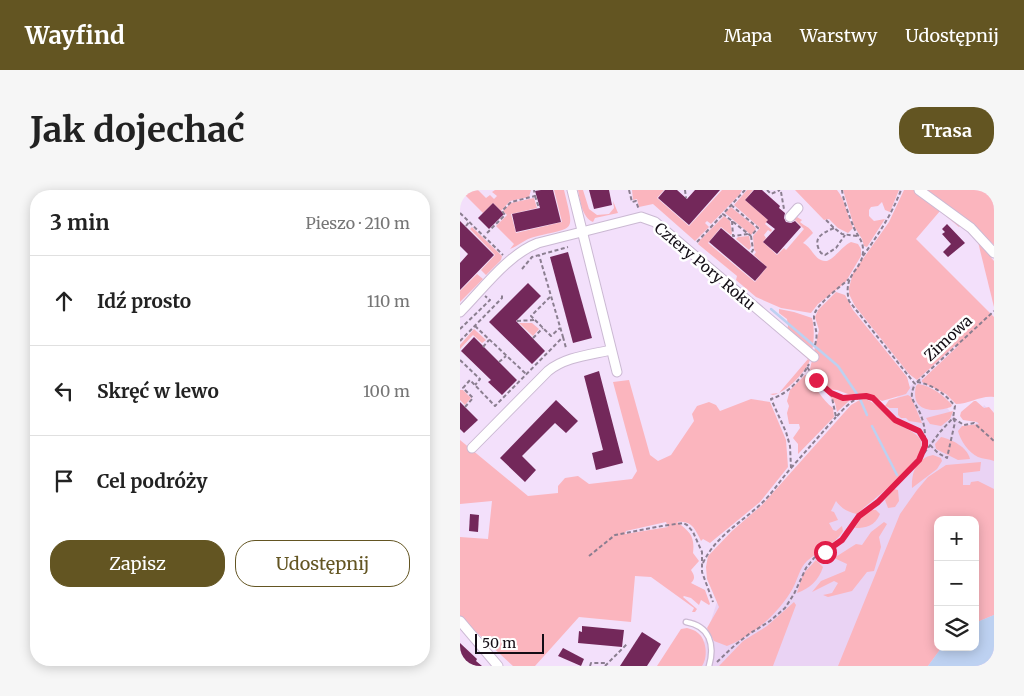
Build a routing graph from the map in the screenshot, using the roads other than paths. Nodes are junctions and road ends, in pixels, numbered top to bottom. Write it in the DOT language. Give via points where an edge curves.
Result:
graph roads {
  1 [pos="572,190"];
  2 [pos="919,190"];
  3 [pos="582,232"];
  4 [pos="994,252"];
  5 [pos="460,312"];
  6 [pos="611,350"];
  7 [pos="814,357"];
  8 [pos="617,372"];
  9 [pos="472,448"];
  10 [pos="460,621"];
  11 [pos="686,622"];
  12 [pos="498,666"];
  13 [pos="709,666"];
  1 -- 3 [label="street"];
  2 -- 4 [label="street" via="971,228"];
  3 -- 5 [label="street, Cztery Pory Roku" via="524,249"];
  3 -- 6 [label="street"];
  3 -- 7 [label="street, Cztery Pory Roku" via="641,217 655,222"];
  6 -- 8 [label="street"];
  6 -- 9 [label="street" via="555,365"];
  10 -- 12 [label="street"];
  11 -- 13 [label="lane" via="698,625 707,634 712,645"];
}
